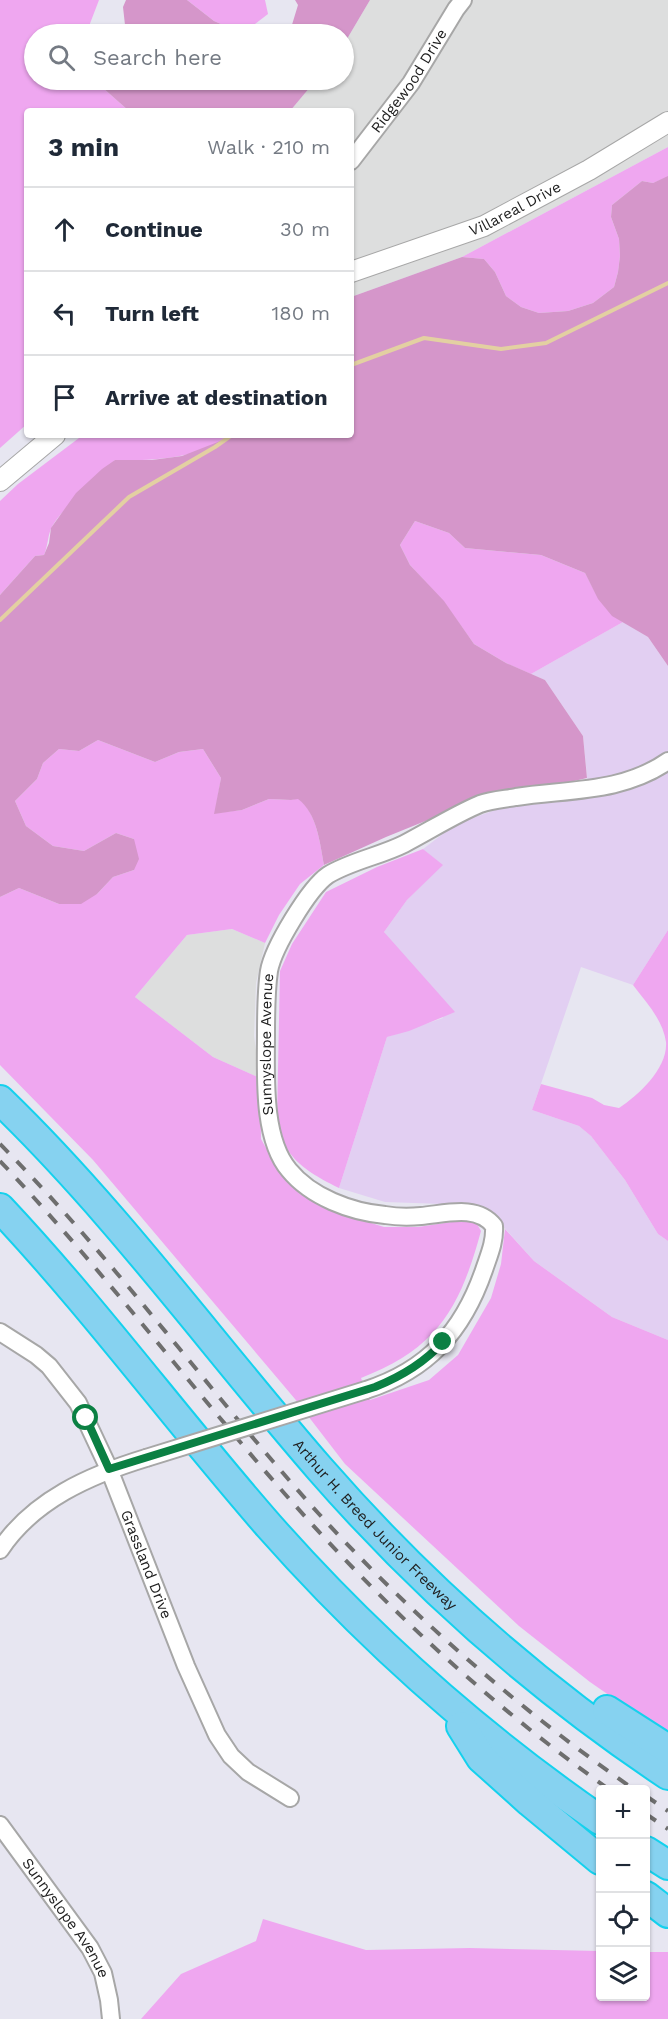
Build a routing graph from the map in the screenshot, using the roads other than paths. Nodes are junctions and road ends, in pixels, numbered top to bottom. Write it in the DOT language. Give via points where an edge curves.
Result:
graph roads {
  1 [pos="464,0"];
  2 [pos="668,122"];
  3 [pos="354,157"];
  4 [pos="354,271"];
  5 [pos="51,438"];
  6 [pos="0,481"];
  7 [pos="668,761"];
  8 [pos="0,1100"];
  9 [pos="0,1208"];
  10 [pos="0,1332"];
  11 [pos="109,1469"];
  12 [pos="0,1550"];
  13 [pos="478,1628"];
  14 [pos="447,1704"];
  15 [pos="668,1749"];
  16 [pos="668,1775"];
  17 [pos="290,1798"];
  18 [pos="596,1817"];
  19 [pos="0,1825"];
  20 [pos="650,1854"];
  21 [pos="596,1857"];
  22 [pos="668,1865"];
  23 [pos="650,1900"];
  24 [pos="668,1913"];
  25 [pos="111,2019"];
  1 -- 3 [label="street, Ridgewood Drive" via="411,83"];
  2 -- 4 [label="street, Villareal Drive" via="484,226"];
  5 -- 6 [label="street"];
  7 -- 11 [label="street, Sunnyslope Avenue, bridge" via="625,783 482,804 327,876 316,887 290,926 270,968 266,1006 268,1110 278,1154 298,1180 321,1197 350,1208 396,1216 462,1212 482,1215 494,1226 494,1242 477,1290 455,1329 436,1350 391,1380"];
  8 -- 13 [label="highway, Arthur H. Breed Junior Freeway" via="99,1205 333,1484"];
  9 -- 14 [label="highway" via="270,1526 348,1609"];
  10 -- 11 [label="street, Grassland Drive" via="36,1355 60,1378 78,1403"];
  11 -- 12 [label="street, Sunnyslope Avenue" via="47,1502"];
  11 -- 17 [label="street, Grassland Drive" via="217,1735 248,1772"];
  13 -- 15 [label="highway"];
  13 -- 16 [label="highway, Arthur H. Breed Junior Freeway" via="587,1718"];
  14 -- 18 [label="highway"];
  14 -- 21 [label="highway" via="481,1758"];
  19 -- 25 [label="street, Sunnyslope Avenue" via="90,1948 103,1973"];
  20 -- 22 [label="highway"];
  23 -- 24 [label="highway"];
}
